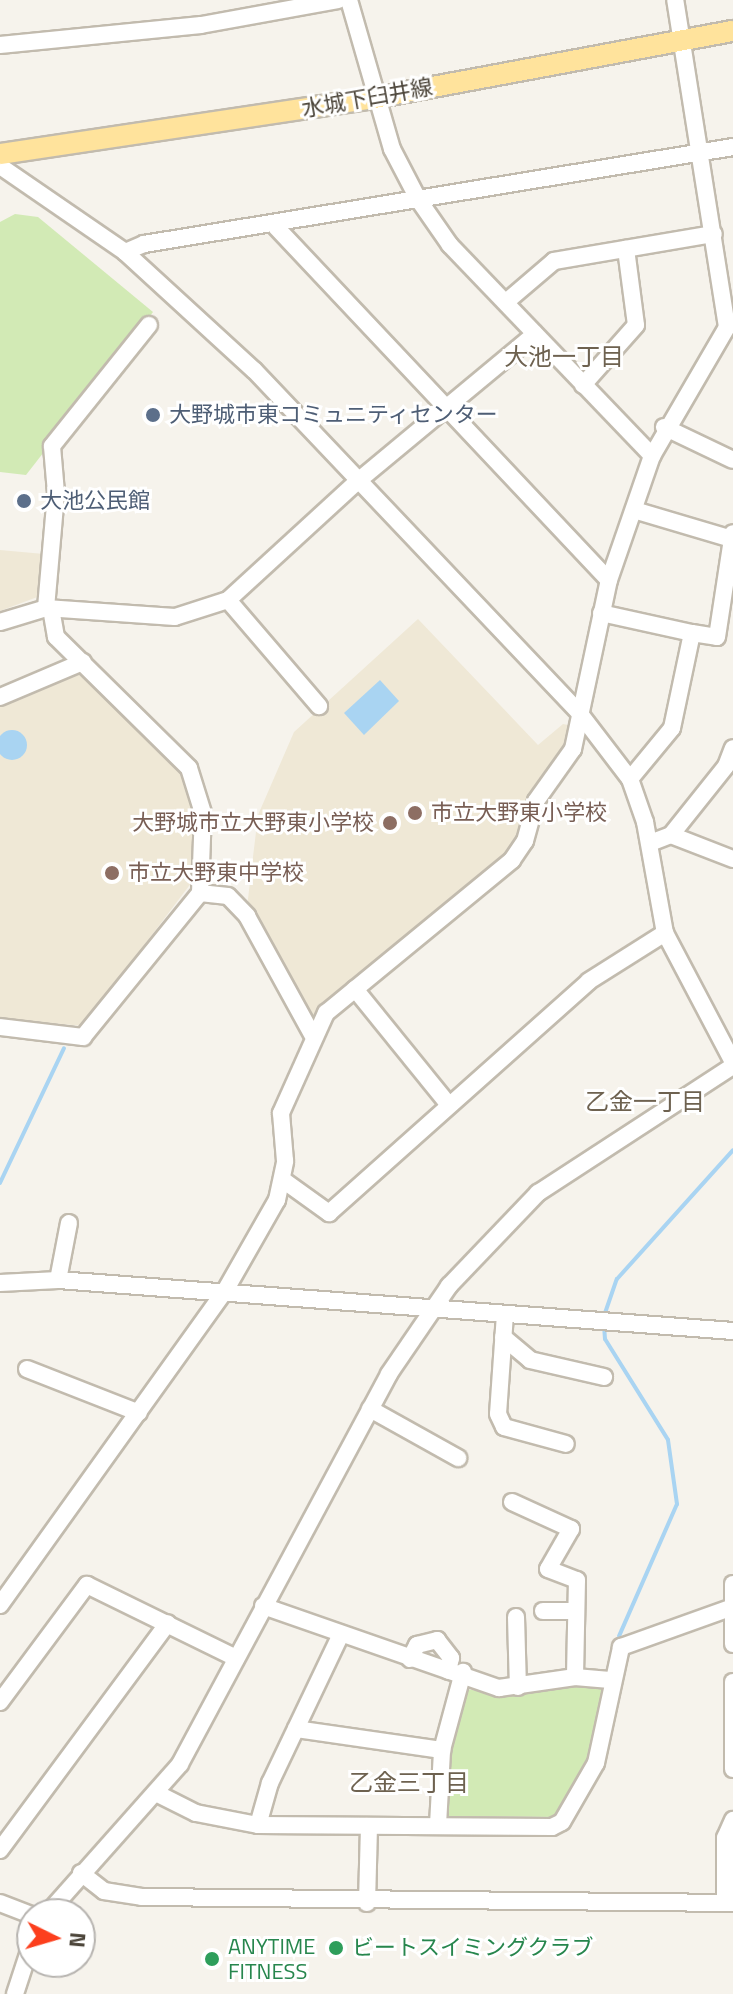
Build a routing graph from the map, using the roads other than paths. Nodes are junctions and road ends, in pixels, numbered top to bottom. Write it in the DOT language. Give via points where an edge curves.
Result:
graph roads {
  1 [pos="338,0"];
  2 [pos="349,0"];
  3 [pos="675,0"];
  4 [pos="733,31"];
  5 [pos="683,39"];
  6 [pos="0,45"];
  7 [pos="374,98"];
  8 [pos="733,147"];
  9 [pos="701,152"];
  10 [pos="0,154"];
  11 [pos="0,166"];
  12 [pos="418,199"];
  13 [pos="276,227"];
  14 [pos="714,234"];
  15 [pos="626,249"];
  16 [pos="125,252"];
  17 [pos="506,302"];
  18 [pos="149,325"];
  19 [pos="730,329"];
  20 [pos="535,334"];
  21 [pos="583,385"];
  22 [pos="448,411"];
  23 [pos="664,427"];
  24 [pos="652,456"];
  25 [pos="733,460"];
  26 [pos="358,481"];
  27 [pos="634,510"];
  28 [pos="733,533"];
  29 [pos="732,539"];
  30 [pos="609,580"];
  31 [pos="228,600"];
  32 [pos="48,608"];
  33 [pos="601,613"];
  34 [pos="0,622"];
  35 [pos="692,633"];
  36 [pos="83,662"];
  37 [pos="0,697"];
  38 [pos="319,706"];
  39 [pos="581,715"];
  40 [pos="733,748"];
  41 [pos="630,779"];
  42 [pos="671,835"];
  43 [pos="650,843"];
  44 [pos="733,859"];
  45 [pos="200,893"];
  46 [pos="665,933"];
  47 [pos="355,989"];
  48 [pos="0,1027"];
  49 [pos="312,1034"];
  50 [pos="733,1064"];
  51 [pos="448,1104"];
  52 [pos="283,1180"];
  53 [pos="69,1223"];
  54 [pos="58,1280"];
  55 [pos="0,1283"];
  56 [pos="225,1291"];
  57 [pos="435,1306"];
  58 [pos="505,1314"];
  59 [pos="733,1331"];
  60 [pos="503,1337"];
  61 [pos="27,1369"];
  62 [pos="604,1377"];
  63 [pos="370,1409"];
  64 [pos="139,1413"];
  65 [pos="566,1444"];
  66 [pos="458,1458"];
  67 [pos="512,1502"];
  68 [pos="733,1584"];
  69 [pos="0,1605"];
  70 [pos="263,1606"];
  71 [pos="731,1608"];
  72 [pos="543,1611"];
  73 [pos="576,1611"];
  74 [pos="516,1617"];
  75 [pos="168,1623"];
  76 [pos="341,1634"];
  77 [pos="733,1644"];
  78 [pos="236,1658"];
  79 [pos="410,1659"];
  80 [pos="455,1671"];
  81 [pos="575,1677"];
  82 [pos="613,1680"];
  83 [pos="733,1682"];
  84 [pos="518,1687"];
  85 [pos="0,1702"];
  86 [pos="296,1729"];
  87 [pos="442,1750"];
  88 [pos="733,1769"];
  89 [pos="158,1794"];
  90 [pos="733,1820"];
  91 [pos="258,1825"];
  92 [pos="438,1825"];
  93 [pos="369,1826"];
  94 [pos="0,1850"];
  95 [pos="81,1873"];
  96 [pos="60,1898"];
  97 [pos="367,1903"];
  98 [pos="729,1903"];
  1 -- 6 [label="street" via="201,25"];
  2 -- 7 [label="street"];
  3 -- 5 [label="street"];
  4 -- 5 [label="main road, 水城下臼井線"];
  5 -- 7 [label="main road, 水城下臼井線"];
  5 -- 9 [label="street"];
  7 -- 10 [label="main road, 水城下臼井線"];
  7 -- 12 [label="street"];
  8 -- 9 [label="street"];
  9 -- 12 [label="street"];
  9 -- 14 [label="street"];
  11 -- 16 [label="street"];
  12 -- 13 [label="street"];
  12 -- 17 [label="street" via="450,245"];
  13 -- 16 [label="street" via="144,244"];
  13 -- 22 [label="street"];
  14 -- 15 [label="street"];
  14 -- 19 [label="street"];
  15 -- 17 [label="street" via="554,261"];
  15 -- 21 [label="street" via="636,325"];
  16 -- 26 [label="street" via="262,377"];
  17 -- 20 [label="street"];
  18 -- 32 [label="street" via="52,446 56,493"];
  19 -- 23 [label="street"];
  20 -- 21 [label="street"];
  20 -- 22 [label="street"];
  21 -- 24 [label="street"];
  22 -- 26 [label="street"];
  22 -- 30 [label="street"];
  23 -- 24 [label="street"];
  23 -- 25 [label="street"];
  24 -- 27 [label="street"];
  26 -- 31 [label="street"];
  26 -- 39 [label="street"];
  27 -- 29 [label="street"];
  27 -- 30 [label="street"];
  28 -- 29 [label="street"];
  29 -- 35 [label="street" via="717,637"];
  30 -- 33 [label="street"];
  31 -- 32 [label="street" via="175,617"];
  31 -- 38 [label="street"];
  32 -- 34 [label="street"];
  32 -- 36 [label="street" via="56,637"];
  33 -- 35 [label="street"];
  33 -- 39 [label="street"];
  35 -- 41 [label="street" via="672,728"];
  36 -- 37 [label="street"];
  36 -- 45 [label="street" via="189,768 203,813"];
  39 -- 41 [label="street"];
  39 -- 47 [label="street" via="573,749 536,801 525,841 512,860"];
  40 -- 42 [label="street" via="726,766"];
  41 -- 43 [label="street"];
  42 -- 43 [label="street"];
  42 -- 44 [label="street"];
  43 -- 46 [label="street"];
  45 -- 48 [label="street" via="83,1037"];
  45 -- 49 [label="street" via="228,896 247,916"];
  46 -- 50 [label="street"];
  46 -- 51 [label="street" via="589,981"];
  47 -- 49 [label="street"];
  47 -- 51 [label="street"];
  49 -- 52 [label="street" via="281,1113"];
  50 -- 57 [label="street" via="538,1193"];
  51 -- 52 [label="street" via="329,1213"];
  52 -- 56 [label="street"];
  53 -- 54 [label="street"];
  54 -- 55 [label="street"];
  54 -- 56 [label="street"];
  56 -- 57 [label="street"];
  56 -- 64 [label="street"];
  57 -- 58 [label="street"];
  57 -- 63 [label="street"];
  58 -- 59 [label="street"];
  58 -- 60 [label="street"];
  60 -- 62 [label="street" via="530,1360"];
  60 -- 65 [label="street" via="498,1414 504,1427"];
  61 -- 64 [label="street"];
  63 -- 66 [label="street"];
  63 -- 70 [label="street"];
  64 -- 69 [label="street"];
  67 -- 73 [label="street" via="571,1529 548,1569 577,1580"];
  68 -- 71 [label="street"];
  70 -- 76 [label="street"];
  70 -- 78 [label="street"];
  71 -- 77 [label="street"];
  71 -- 82 [label="street" via="621,1647"];
  72 -- 73 [label="street"];
  73 -- 81 [label="street"];
  74 -- 84 [label="street"];
  75 -- 78 [label="street"];
  75 -- 85 [label="street" via="87,1585"];
  75 -- 94 [label="street"];
  76 -- 79 [label="street"];
  76 -- 86 [label="street"];
  78 -- 89 [label="street"];
  79 -- 80 [label="street"];
  79 -- 80 [label="street" via="417,1645 437,1640"];
  80 -- 84 [label="street" via="499,1688"];
  80 -- 87 [label="street"];
  81 -- 82 [label="street"];
  81 -- 84 [label="street"];
  82 -- 92 [label="street" via="596,1763 562,1822"];
  83 -- 88 [label="street"];
  86 -- 87 [label="street"];
  86 -- 91 [label="street"];
  87 -- 92 [label="street"];
  89 -- 91 [label="street" via="196,1813"];
  89 -- 95 [label="street"];
  90 -- 98 [label="street" via="725,1838"];
  91 -- 93 [label="street"];
  92 -- 93 [label="street"];
  93 -- 97 [label="street"];
  95 -- 96 [label="street"];
  95 -- 97 [label="street" via="118,1895"];
  97 -- 98 [label="street"];
}
